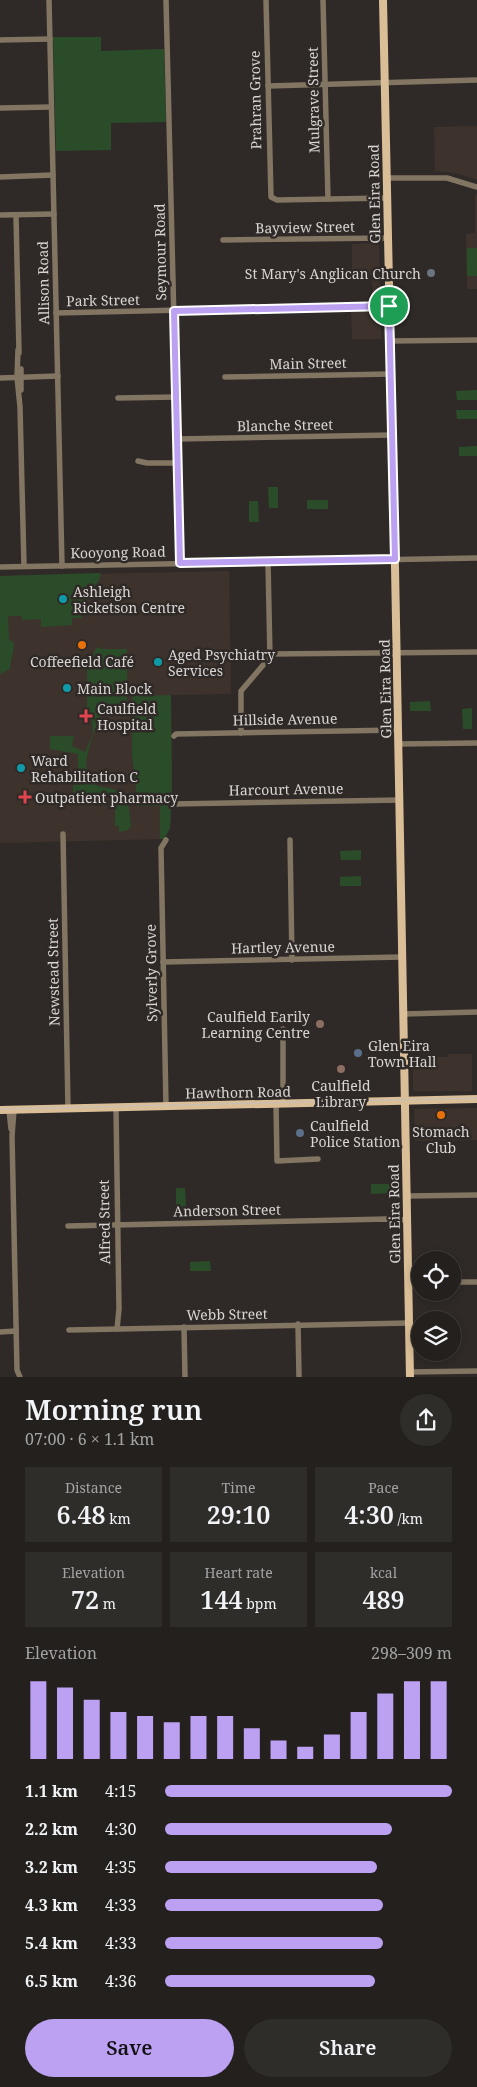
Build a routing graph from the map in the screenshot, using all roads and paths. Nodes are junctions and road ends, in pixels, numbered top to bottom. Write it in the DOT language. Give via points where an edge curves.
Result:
graph roads {
  1 [pos="49,0"];
  2 [pos="166,0"];
  3 [pos="266,0"];
  4 [pos="323,0"];
  5 [pos="383,0"];
  6 [pos="50,39"];
  7 [pos="0,40"];
  8 [pos="477,80"];
  9 [pos="384,83"];
  10 [pos="325,85"];
  11 [pos="268,86"];
  12 [pos="52,107"];
  13 [pos="0,108"];
  14 [pos="53,175"];
  15 [pos="0,177"];
  16 [pos="386,178"];
  17 [pos="477,187"];
  18 [pos="387,198"];
  19 [pos="328,199"];
  20 [pos="54,214"];
  21 [pos="0,215"];
  22 [pos="16,215"];
  23 [pos="388,238"];
  24 [pos="223,240"];
  25 [pos="389,306"];
  26 [pos="174,311"];
  27 [pos="56,313"];
  28 [pos="477,340"];
  29 [pos="390,341"];
  30 [pos="391,374"];
  31 [pos="58,376"];
  32 [pos="19,377"];
  33 [pos="224,377"];
  34 [pos="0,378"];
  35 [pos="176,396"];
  36 [pos="118,398"];
  37 [pos="392,435"];
  38 [pos="177,439"];
  39 [pos="138,461"];
  40 [pos="178,463"];
  41 [pos="477,558"];
  42 [pos="395,559"];
  43 [pos="268,562"];
  44 [pos="180,563"];
  45 [pos="24,566"];
  46 [pos="62,566"];
  47 [pos="0,567"];
  48 [pos="397,652"];
  49 [pos="477,652"];
  50 [pos="270,654"];
  51 [pos="398,730"];
  52 [pos="241,732"];
  53 [pos="174,736"];
  54 [pos="477,743"];
  55 [pos="399,744"];
  56 [pos="400,800"];
  57 [pos="173,804"];
  58 [pos="63,834"];
  59 [pos="166,840"];
  60 [pos="290,840"];
  61 [pos="402,957"];
  62 [pos="292,960"];
  63 [pos="163,962"];
  64 [pos="477,1012"];
  65 [pos="404,1014"];
  66 [pos="283,1029"];
  67 [pos="477,1099"];
  68 [pos="405,1101"];
  69 [pos="279,1104"];
  70 [pos="166,1106"];
  71 [pos="115,1108"];
  72 [pos="68,1109"];
  73 [pos="0,1110"];
  74 [pos="11,1110"];
  75 [pos="318,1160"];
  76 [pos="477,1194"];
  77 [pos="406,1196"];
  78 [pos="407,1218"];
  79 [pos="117,1225"];
  80 [pos="68,1226"];
  81 [pos="461,1282"];
  82 [pos="477,1282"];
  83 [pos="408,1283"];
  84 [pos="409,1322"];
  85 [pos="298,1324"];
  86 [pos="184,1327"];
  87 [pos="119,1329"];
  88 [pos="69,1330"];
  89 [pos="16,1331"];
  90 [pos="0,1332"];
  91 [pos="477,1371"];
  92 [pos="410,1375"];
  93 [pos="20,1377"];
  94 [pos="185,1377"];
  95 [pos="299,1377"];
  1 -- 6 [label="street, Allison Road"];
  2 -- 26 [label="street, Seymour Road"];
  3 -- 11 [label="street, Prahran Grove"];
  4 -- 10 [label="street, Mulgrave Street"];
  5 -- 9 [label="main road, Glen Eira Road"];
  6 -- 7 [label="street"];
  6 -- 12 [label="street, Allison Road"];
  8 -- 9 [label="street"];
  9 -- 10 [label="street"];
  9 -- 16 [label="main road, Glen Eira Road"];
  10 -- 11 [label="street"];
  10 -- 19 [label="street, Mulgrave Street"];
  11 -- 19 [label="street, Prahran Grove" via="272,199"];
  12 -- 13 [label="street"];
  12 -- 14 [label="street, Allison Road"];
  14 -- 15 [label="street"];
  14 -- 20 [label="street, Allison Road"];
  16 -- 17 [label="street" via="447,178"];
  16 -- 18 [label="main road, Glen Eira Road"];
  18 -- 19 [label="street"];
  18 -- 23 [label="main road, Glen Eira Road"];
  20 -- 22 [label="street"];
  20 -- 27 [label="street, Allison Road"];
  21 -- 22 [label="street"];
  22 -- 32 [label="street"];
  23 -- 24 [label="street, Bayview Street"];
  23 -- 25 [label="main road, Glen Eira Road"];
  25 -- 26 [label="street, Park Street"];
  25 -- 29 [label="main road, Glen Eira Road"];
  26 -- 27 [label="street, Park Street"];
  26 -- 35 [label="street, Seymour Road"];
  27 -- 31 [label="street, Allison Road"];
  28 -- 29 [label="street"];
  29 -- 30 [label="main road, Glen Eira Road"];
  30 -- 33 [label="street, Main Street"];
  30 -- 37 [label="main road, Glen Eira Road"];
  31 -- 32 [label="street"];
  31 -- 46 [label="street, Allison Road"];
  32 -- 34 [label="street"];
  32 -- 45 [label="street"];
  35 -- 36 [label="street"];
  35 -- 38 [label="street, Seymour Road"];
  37 -- 38 [label="street, Blanche Street"];
  37 -- 42 [label="main road, Glen Eira Road"];
  38 -- 40 [label="street, Seymour Road"];
  39 -- 40 [label="street"];
  40 -- 44 [label="street, Seymour Road"];
  41 -- 42 [label="street, Kooyong Road"];
  42 -- 43 [label="street, Kooyong Road"];
  42 -- 48 [label="main road, Glen Eira Road"];
  43 -- 44 [label="street, Kooyong Road"];
  43 -- 50 [label="street"];
  44 -- 46 [label="street, Kooyong Road"];
  45 -- 46 [label="street, Kooyong Road"];
  45 -- 47 [label="street, Kooyong Road"];
  48 -- 49 [label="street"];
  48 -- 50 [label="street"];
  48 -- 51 [label="main road, Glen Eira Road"];
  50 -- 52 [label="street" via="241,691"];
  51 -- 52 [label="street, Hillside Avenue"];
  51 -- 55 [label="main road, Glen Eira Road"];
  52 -- 53 [label="street, Hillside Avenue"];
  54 -- 55 [label="street"];
  55 -- 56 [label="main road, Glen Eira Road"];
  56 -- 57 [label="street, Harcourt Avenue"];
  56 -- 61 [label="main road, Glen Eira Road"];
  58 -- 72 [label="street, Newstead Street"];
  59 -- 63 [label="street, Sylverly Grove" via="161,848"];
  60 -- 62 [label="street"];
  61 -- 62 [label="street, Hartley Avenue"];
  61 -- 65 [label="main road, Glen Eira Road"];
  62 -- 63 [label="street, Hartley Avenue"];
  63 -- 70 [label="street, Sylverly Grove"];
  64 -- 65 [label="street"];
  65 -- 68 [label="main road, Glen Eira Road"];
  66 -- 69 [label="street"];
  67 -- 68 [label="main road, Hawthorn Road"];
  68 -- 69 [label="main road, Hawthorn Road"];
  68 -- 77 [label="main road, Glen Eira Road"];
  69 -- 70 [label="main road, Hawthorn Road"];
  69 -- 75 [label="street" via="277,1161"];
  70 -- 71 [label="main road, Hawthorn Road"];
  71 -- 72 [label="main road, Hawthorn Road"];
  71 -- 79 [label="street, Alfred Street"];
  72 -- 74 [label="main road, Hawthorn Road"];
  73 -- 74 [label="main road, Hawthorn Road"];
  74 -- 89 [label="street"];
  76 -- 77 [label="street"];
  77 -- 78 [label="main road, Glen Eira Road"];
  78 -- 79 [label="street, Anderson Street"];
  78 -- 83 [label="main road, Glen Eira Road"];
  79 -- 80 [label="street, Anderson Street"];
  79 -- 87 [label="street, Alfred Street"];
  81 -- 82 [label="street"];
  83 -- 84 [label="main road, Glen Eira Road"];
  84 -- 85 [label="street, Webb Street"];
  84 -- 92 [label="main road, Glen Eira Road"];
  85 -- 86 [label="street, Webb Street"];
  85 -- 95 [label="street"];
  86 -- 87 [label="street, Webb Street"];
  86 -- 94 [label="street"];
  87 -- 88 [label="street, Webb Street"];
  89 -- 90 [label="street"];
  89 -- 93 [label="street"];
  91 -- 92 [label="street"];
}
